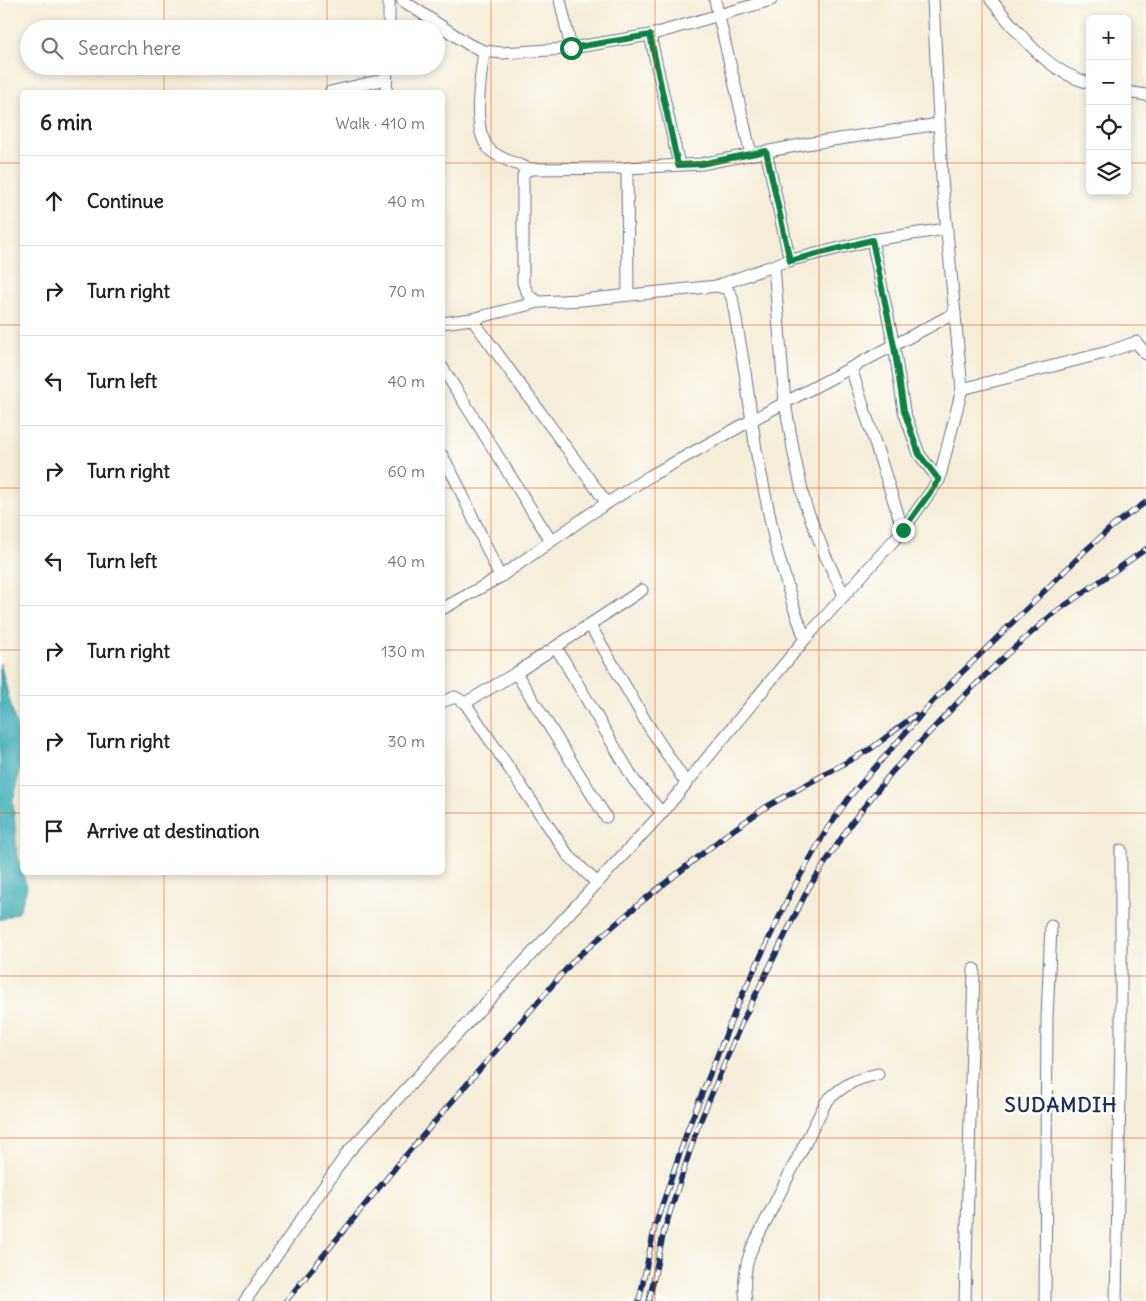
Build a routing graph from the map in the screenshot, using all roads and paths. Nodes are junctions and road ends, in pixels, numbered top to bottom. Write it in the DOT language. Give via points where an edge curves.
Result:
graph roads {
  1 [pos="389,0"];
  2 [pos="402,0"];
  3 [pos="560,0"];
  4 [pos="715,0"];
  5 [pos="771,0"];
  6 [pos="933,0"];
  7 [pos="991,0"];
  8 [pos="720,16"];
  9 [pos="389,20"];
  10 [pos="432,20"];
  11 [pos="445,29"];
  12 [pos="650,35"];
  13 [pos="571,48"];
  14 [pos="484,51"];
  15 [pos="386,75"];
  16 [pos="386,80"];
  17 [pos="1086,82"];
  18 [pos="339,90"];
  19 [pos="386,90"];
  20 [pos="1131,93"];
  21 [pos="1146,95"];
  22 [pos="939,124"];
  23 [pos="766,151"];
  24 [pos="751,154"];
  25 [pos="678,165"];
  26 [pos="627,168"];
  27 [pos="530,169"];
  28 [pos="946,229"];
  29 [pos="872,240"];
  30 [pos="790,261"];
  31 [pos="774,266"];
  32 [pos="717,286"];
  33 [pos="628,295"];
  34 [pos="539,302"];
  35 [pos="955,313"];
  36 [pos="472,319"];
  37 [pos="445,323"];
  38 [pos="1146,336"];
  39 [pos="1136,342"];
  40 [pos="894,346"];
  41 [pos="1146,354"];
  42 [pos="851,368"];
  43 [pos="445,372"];
  44 [pos="962,389"];
  45 [pos="785,403"];
  46 [pos="752,420"];
  47 [pos="445,461"];
  48 [pos="939,480"];
  49 [pos="606,502"];
  50 [pos="903,530"];
  51 [pos="551,541"];
  52 [pos="500,577"];
  53 [pos="642,590"];
  54 [pos="844,596"];
  55 [pos="445,607"];
  56 [pos="590,624"];
  57 [pos="805,639"];
  58 [pos="556,647"];
  59 [pos="516,673"];
  60 [pos="445,701"];
  61 [pos="465,702"];
  62 [pos="686,783"];
  63 [pos="662,813"];
  64 [pos="606,817"];
  65 [pos="1121,850"];
  66 [pos="597,883"];
  67 [pos="1051,926"];
  68 [pos="974,969"];
  69 [pos="878,1074"];
  70 [pos="245,1301"];
  71 [pos="746,1301"];
  72 [pos="965,1301"];
  73 [pos="1045,1301"];
  74 [pos="1116,1301"];
  1 -- 9 [label="street"];
  2 -- 10 [label="street"];
  3 -- 13 [label="street"];
  4 -- 8 [label="street"];
  5 -- 8 [label="street"];
  6 -- 22 [label="street"];
  7 -- 17 [label="street" via="1024,40 1053,65"];
  8 -- 12 [label="street"];
  8 -- 24 [label="street"];
  11 -- 14 [label="street"];
  12 -- 13 [label="street"];
  12 -- 25 [label="street"];
  13 -- 14 [label="street" via="533,52"];
  14 -- 27 [label="street" via="479,124 484,141 503,159"];
  15 -- 16 [label="street"];
  16 -- 18 [label="street"];
  16 -- 19 [label="street"];
  20 -- 21 [label="street"];
  22 -- 23 [label="street"];
  22 -- 28 [label="street"];
  23 -- 24 [label="street"];
  23 -- 30 [label="street"];
  24 -- 25 [label="street"];
  25 -- 26 [label="street"];
  26 -- 27 [label="street"];
  26 -- 33 [label="street"];
  27 -- 34 [label="street" via="523,176 523,284 529,296"];
  28 -- 29 [label="street"];
  28 -- 35 [label="street"];
  29 -- 30 [label="street"];
  29 -- 40 [label="street"];
  30 -- 31 [label="street"];
  31 -- 32 [label="street"];
  31 -- 45 [label="street"];
  32 -- 33 [label="street"];
  32 -- 46 [label="street" via="727,289 732,297"];
  33 -- 34 [label="street"];
  34 -- 36 [label="street"];
  35 -- 40 [label="street"];
  35 -- 44 [label="street"];
  36 -- 37 [label="street"];
  36 -- 49 [label="street"];
  38 -- 39 [label="street"];
  39 -- 41 [label="street"];
  39 -- 44 [label="street"];
  40 -- 42 [label="street"];
  40 -- 48 [label="street" via="904,411 911,434 919,454"];
  42 -- 45 [label="street"];
  42 -- 50 [label="street"];
  43 -- 51 [label="street"];
  44 -- 48 [label="street"];
  45 -- 46 [label="street"];
  45 -- 54 [label="street" via="805,504"];
  46 -- 49 [label="street"];
  46 -- 57 [label="street" via="776,547"];
  47 -- 52 [label="street"];
  48 -- 50 [label="street"];
  49 -- 51 [label="street"];
  50 -- 54 [label="street"];
  51 -- 52 [label="street"];
  52 -- 55 [label="street"];
  53 -- 56 [label="street"];
  54 -- 57 [label="street"];
  56 -- 58 [label="street"];
  56 -- 62 [label="street" via="646,722"];
  57 -- 62 [label="street"];
  58 -- 59 [label="street"];
  58 -- 63 [label="street" via="634,780"];
  59 -- 61 [label="street"];
  59 -- 64 [label="street"];
  60 -- 61 [label="street" via="455,697"];
  61 -- 66 [label="street" via="568,855"];
  62 -- 63 [label="street"];
  63 -- 66 [label="street"];
  65 -- 74 [label="street"];
  66 -- 70 [label="street" via="348,1152"];
  67 -- 73 [label="street" via="1047,1018"];
  68 -- 72 [label="street"];
  69 -- 71 [label="street" via="856,1079 826,1102 752,1248 743,1282"];
}
